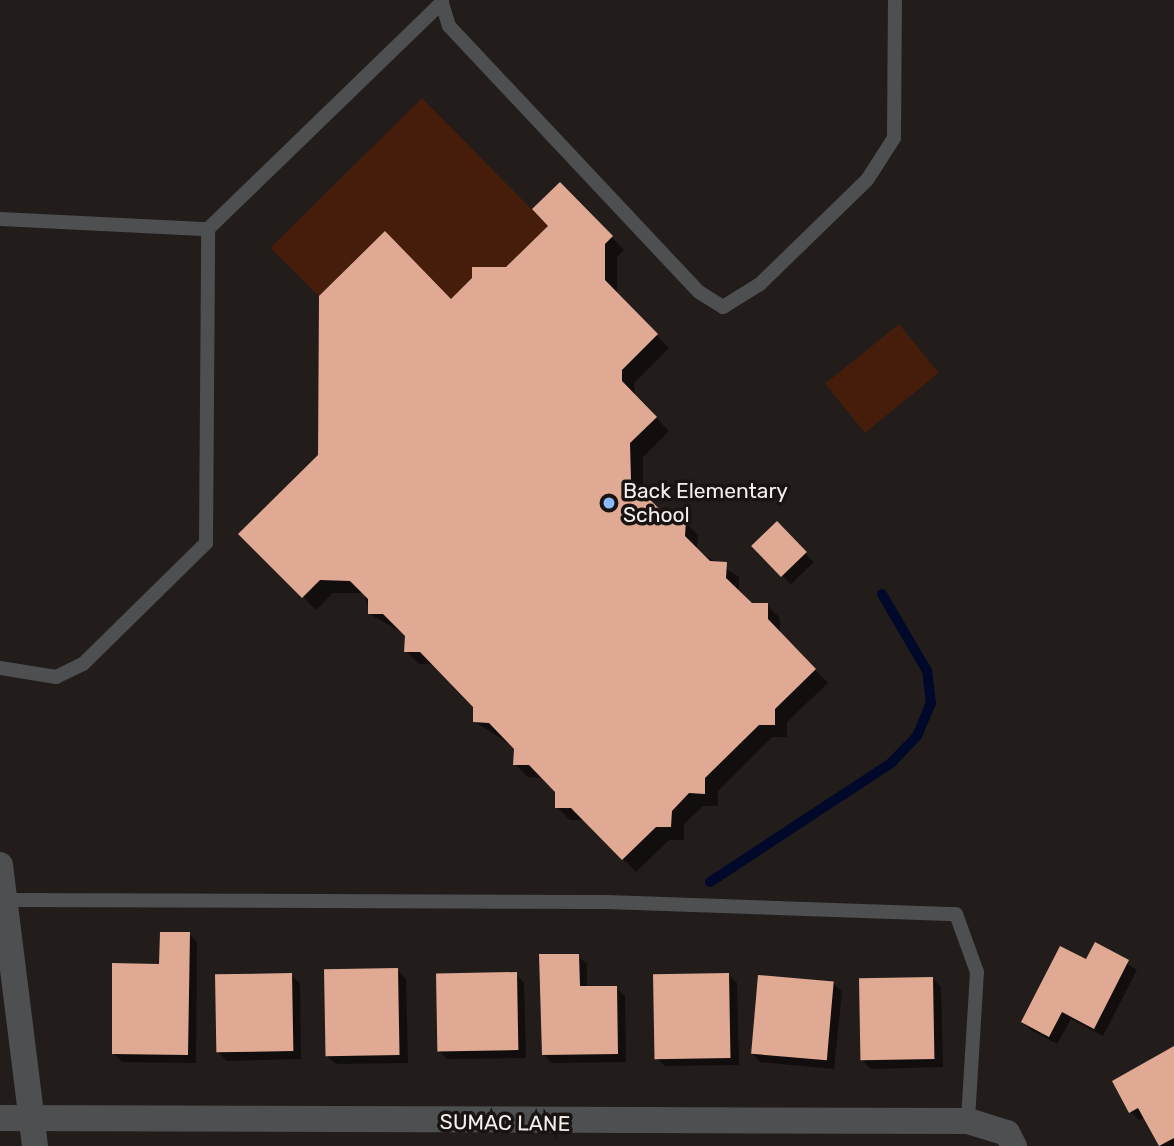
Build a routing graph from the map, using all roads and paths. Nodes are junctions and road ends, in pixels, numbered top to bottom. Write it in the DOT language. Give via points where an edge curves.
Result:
graph roads {
  1 [pos="895,0"];
  2 [pos="441,1"];
  3 [pos="0,219"];
  4 [pos="208,229"];
  5 [pos="0,668"];
  6 [pos="0,865"];
  7 [pos="1,900"];
  8 [pos="0,1118"];
  9 [pos="33,1118"];
  10 [pos="968,1121"];
  11 [pos="1011,1139"];
  12 [pos="35,1146"];
  1 -- 2 [label="lane" via="894,138 867,180 760,284 723,307 699,292 449,26"];
  2 -- 4 [label="lane"];
  3 -- 4 [label="lane"];
  4 -- 5 [label="lane" via="206,543 83,664 56,677"];
  6 -- 7 [label="street"];
  7 -- 9 [label="street"];
  7 -- 10 [label="lane" via="607,902 956,914 977,972"];
  8 -- 9 [label="street, SUMAC LANE"];
  9 -- 10 [label="street, SUMAC LANE"];
  9 -- 12 [label="street"];
  10 -- 11 [label="street, SUMAC LANE"];
}
